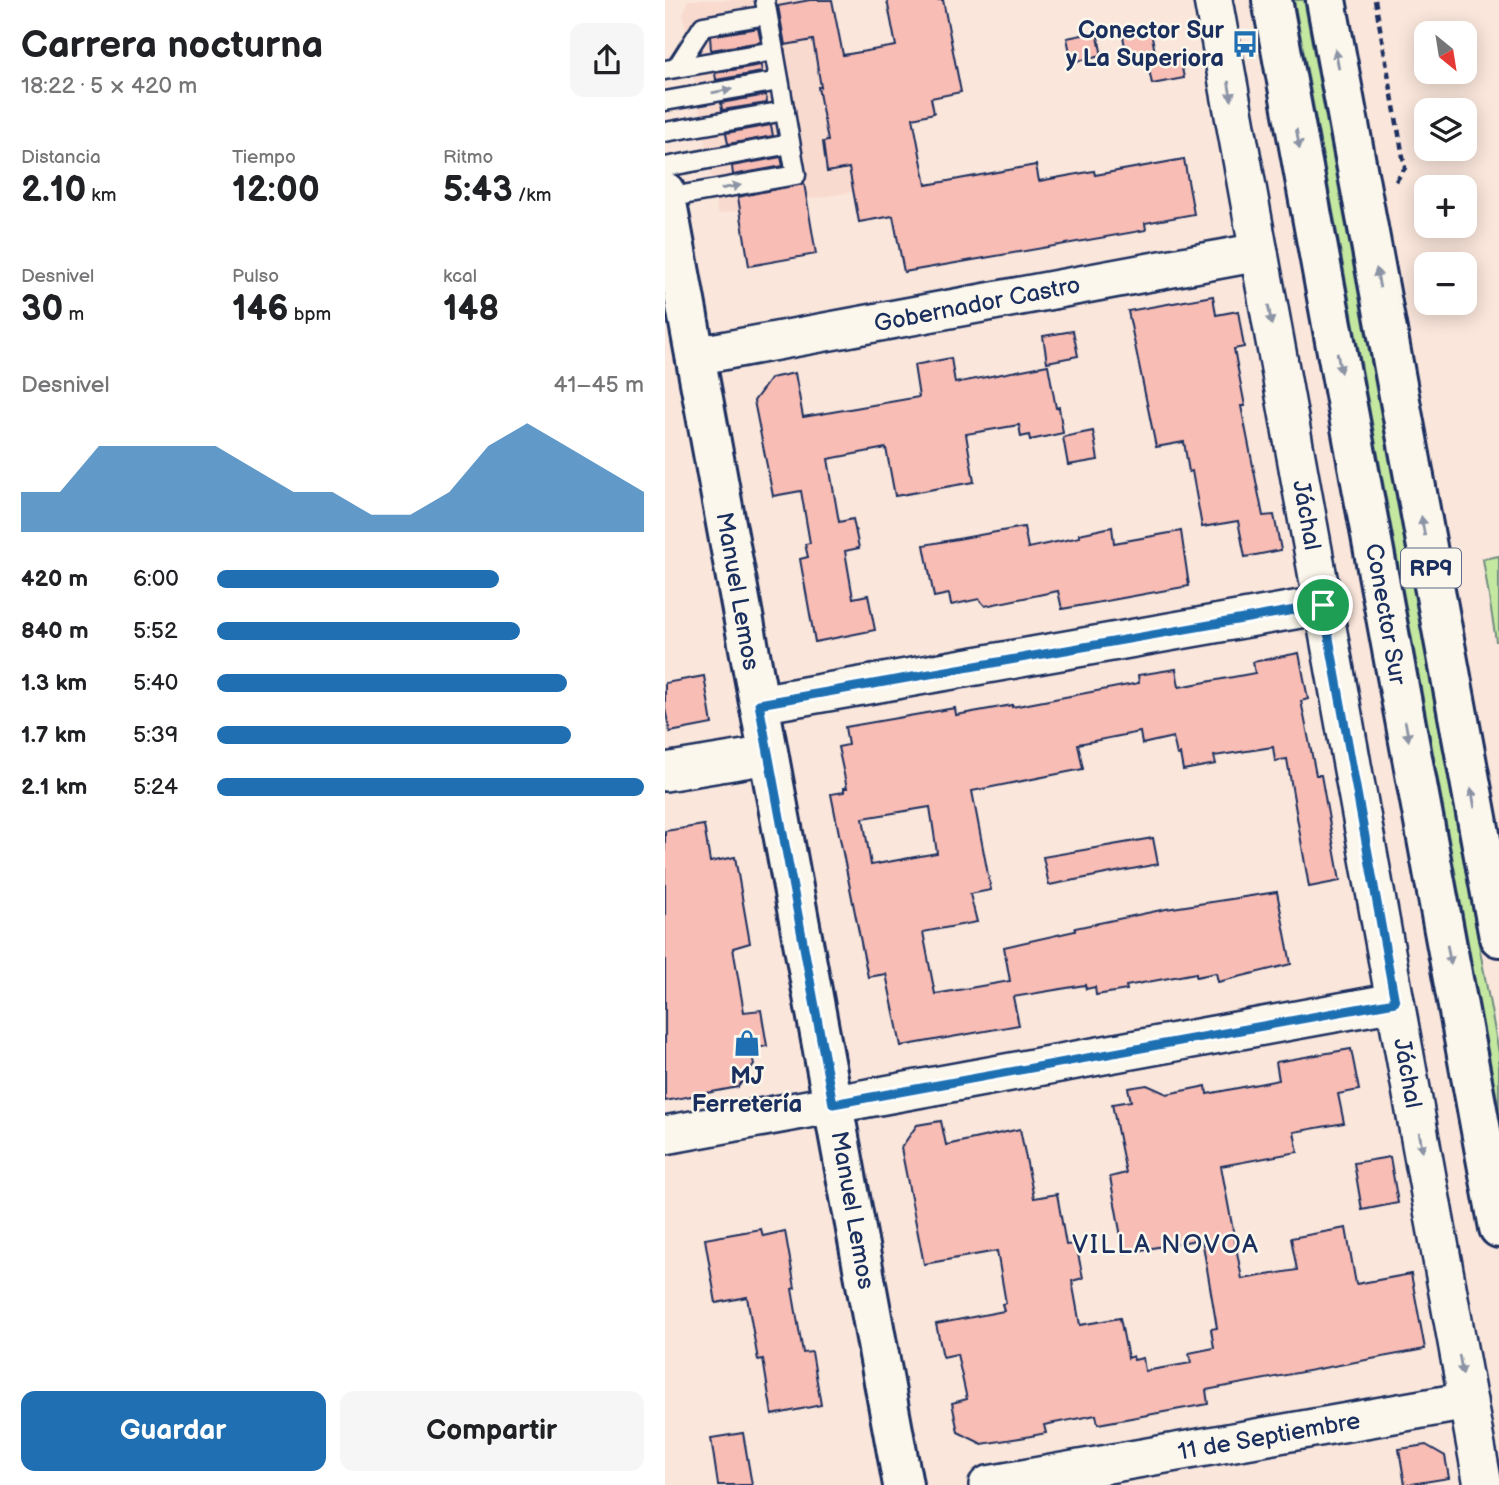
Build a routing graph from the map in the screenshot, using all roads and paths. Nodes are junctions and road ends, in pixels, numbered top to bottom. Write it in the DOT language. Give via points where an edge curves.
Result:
graph roads {
  1 [pos="1213,0"];
  2 [pos="1272,0"];
  3 [pos="1326,0"];
  4 [pos="766,8"];
  5 [pos="773,51"];
  6 [pos="671,69"];
  7 [pos="779,81"];
  8 [pos="665,101"];
  9 [pos="785,111"];
  10 [pos="665,132"];
  11 [pos="790,144"];
  12 [pos="665,186"];
  13 [pos="1259,251"];
  14 [pos="695,356"];
  15 [pos="1323,605"];
  16 [pos="759,704"];
  17 [pos="769,755"];
  18 [pos="665,772"];
  19 [pos="1499,937"];
  20 [pos="1395,1002"];
  21 [pos="833,1104"];
  22 [pos="665,1135"];
  23 [pos="1499,1228"];
  24 [pos="1468,1401"];
  25 [pos="903,1485"];
  26 [pos="988,1485"];
  27 [pos="1483,1485"];
  1 -- 13 [label="street, Jáchal, one-way"];
  2 -- 23 [label="main road, Conector Sur / RP9, one-way"];
  19 -- 3 [label="main road, RP9, one-way"];
  4 -- 5 [label="lane"];
  4 -- 6 [label="lane" via="703,26"];
  5 -- 6 [label="lane"];
  5 -- 7 [label="lane"];
  8 -- 7 [label="lane, one-way"];
  7 -- 9 [label="lane"];
  9 -- 10 [label="lane"];
  9 -- 11 [label="lane"];
  11 -- 12 [label="lane"];
  12 -- 11 [label="lane, one-way" via="796,175"];
  12 -- 14 [label="main road, Manuel Lemos"];
  13 -- 14 [label="street, Gobernador Castro"];
  13 -- 15 [label="street, Jáchal, one-way"];
  14 -- 16 [label="main road, Manuel Lemos"];
  15 -- 16 [label="street"];
  15 -- 20 [label="street, Jáchal"];
  16 -- 17 [label="main road, Manuel Lemos"];
  17 -- 18 [label="street"];
  17 -- 21 [label="main road, Manuel Lemos"];
  20 -- 21 [label="street"];
  20 -- 24 [label="street, Jáchal, one-way"];
  21 -- 22 [label="street"];
  21 -- 25 [label="main road, Manuel Lemos"];
  24 -- 26 [label="street, 11 de Septiembre"];
  24 -- 27 [label="street, Jáchal"];
}
